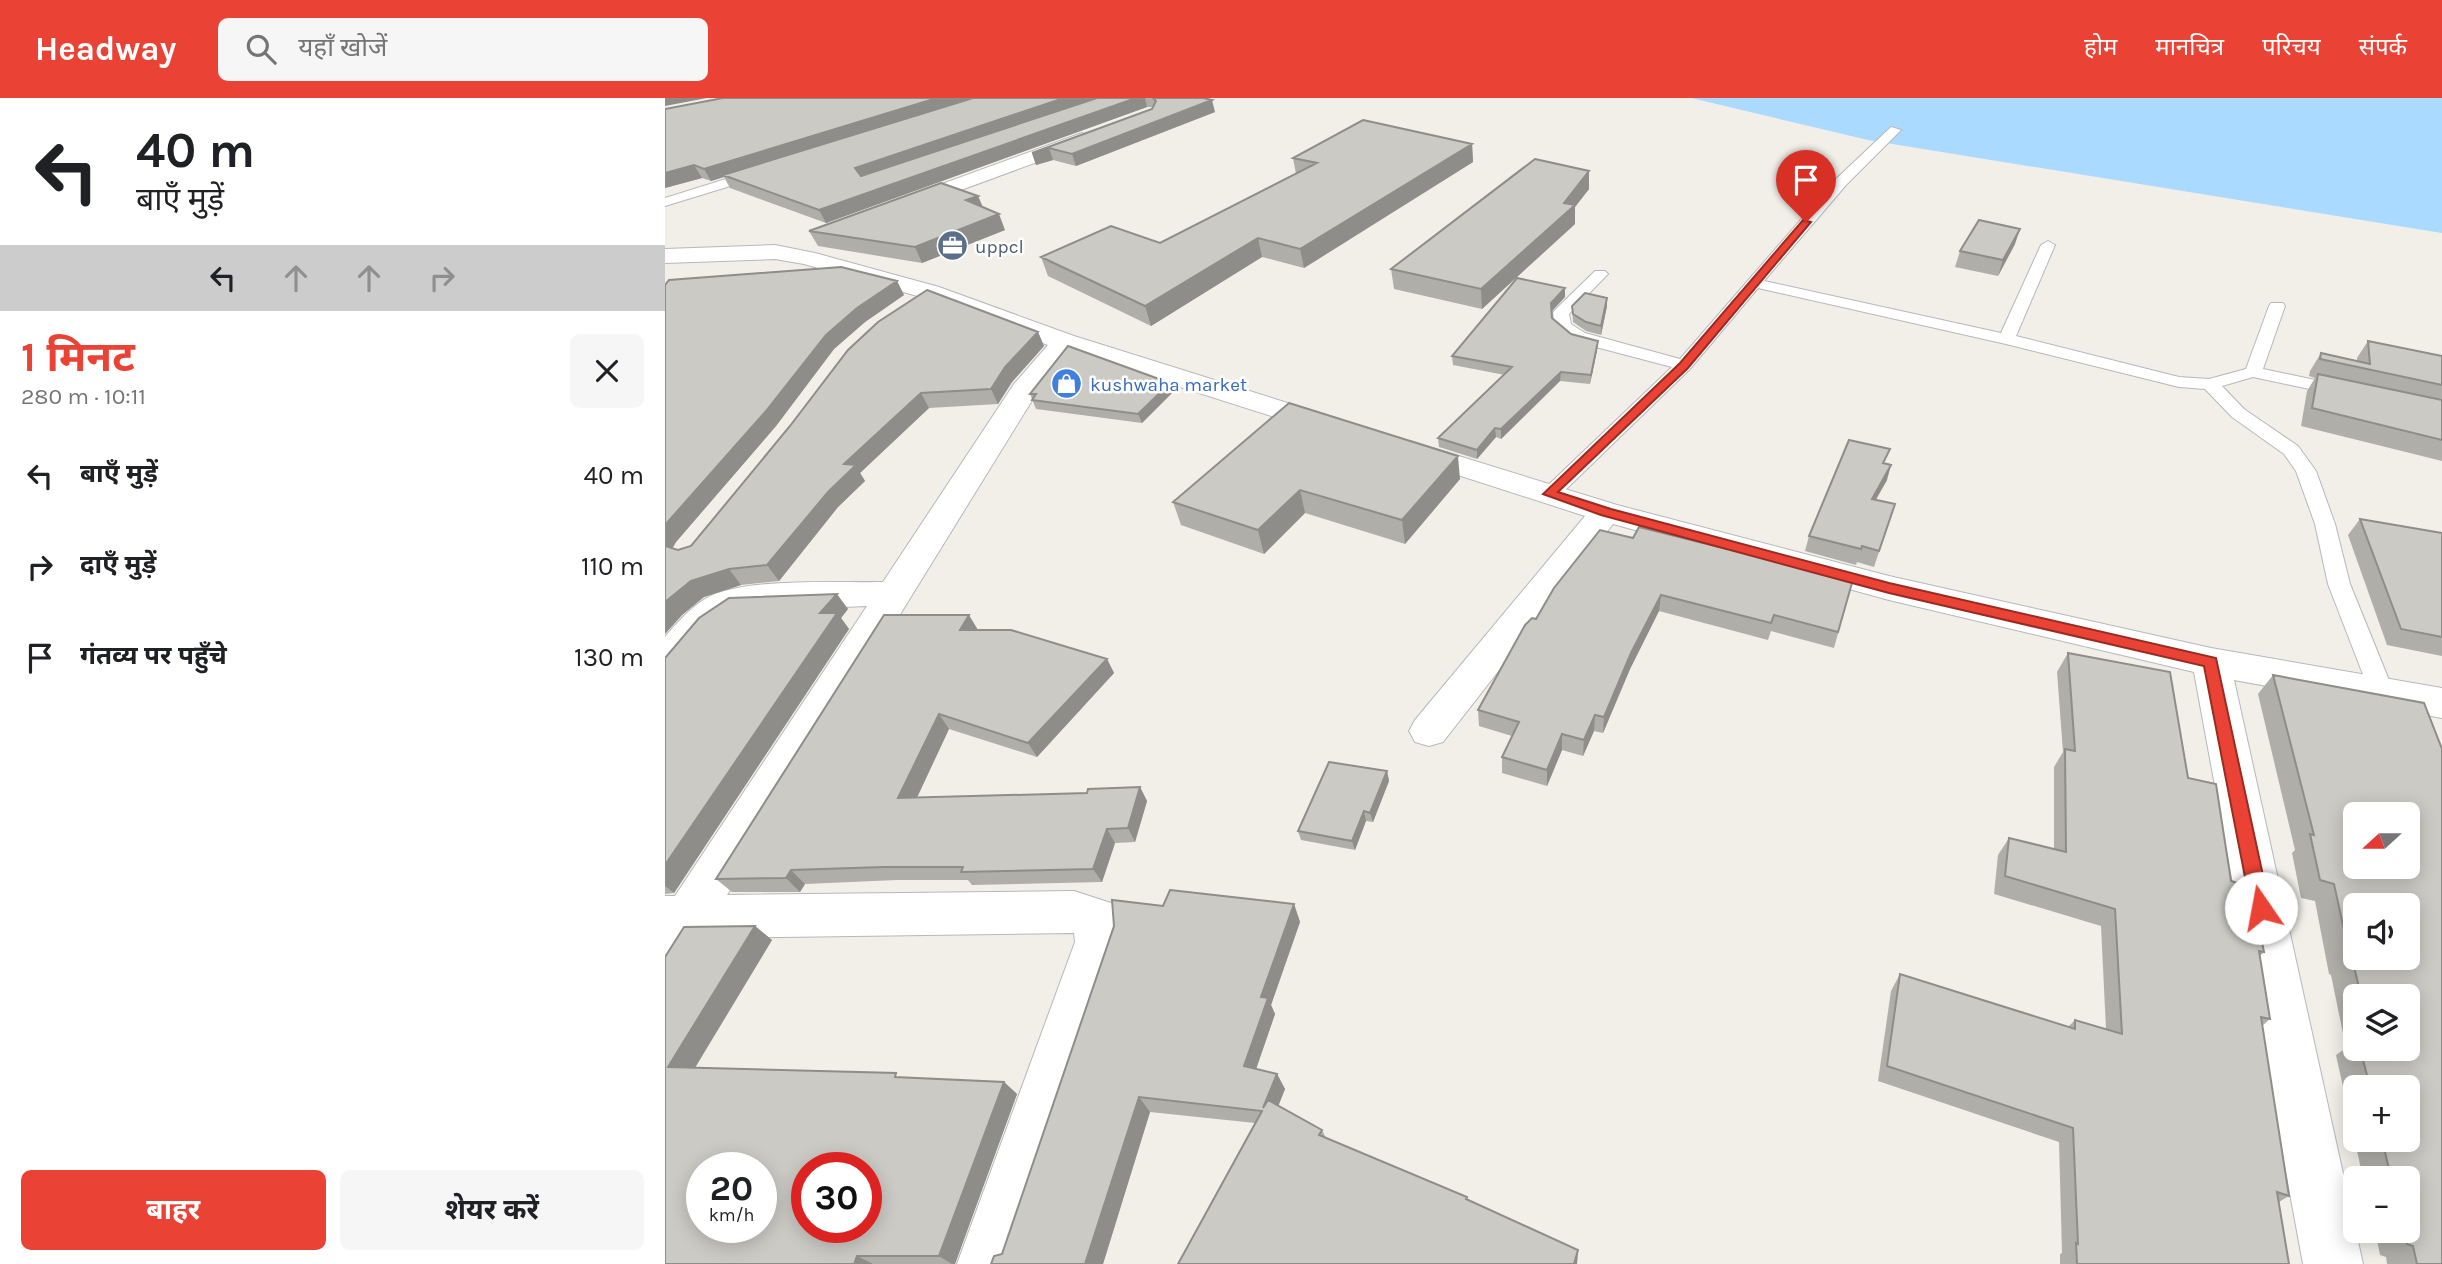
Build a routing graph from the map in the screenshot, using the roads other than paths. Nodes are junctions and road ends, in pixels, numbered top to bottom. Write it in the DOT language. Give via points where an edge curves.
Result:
graph roads {
  1 [pos="1895,130"];
  2 [pos="1096,134"];
  3 [pos="772,169"];
  4 [pos="665,202"];
  5 [pos="891,210"];
  6 [pos="814,238"];
  7 [pos="2048,245"];
  8 [pos="775,253"];
  9 [pos="665,257"];
  10 [pos="1599,274"];
  11 [pos="1754,283"];
  12 [pos="930,292"];
  13 [pos="2277,306"];
  14 [pos="897,314"];
  15 [pos="2007,340"];
  16 [pos="1065,342"];
  17 [pos="1684,365"];
  18 [pos="2253,372"];
  19 [pos="2210,384"];
  20 [pos="2359,395"];
  21 [pos="1549,494"];
  22 [pos="1606,512"];
  23 [pos="896,593"];
  24 [pos="2211,662"];
  25 [pos="665,663"];
  26 [pos="2381,690"];
  27 [pos="2442,703"];
  28 [pos="1429,731"];
  29 [pos="673,929"];
  30 [pos="987,1264"];
  31 [pos="2333,1264"];
  1 -- 11 [label="lane" via="1841,182"];
  2 -- 5 [label="street"];
  3 -- 4 [label="lane"];
  6 -- 8 [label="street"];
  7 -- 15 [label="lane"];
  8 -- 9 [label="street"];
  8 -- 12 [label="street"];
  10 -- 17 [label="lane" via="1561,313 1563,326 1579,337"];
  11 -- 15 [label="lane"];
  11 -- 17 [label="lane"];
  12 -- 14 [label="street"];
  12 -- 16 [label="street"];
  13 -- 18 [label="lane"];
  15 -- 19 [label="lane" via="2179,382"];
  16 -- 21 [label="street"];
  16 -- 23 [label="street" via="1024,390"];
  17 -- 21 [label="lane"];
  18 -- 19 [label="lane"];
  18 -- 20 [label="lane"];
  19 -- 26 [label="lane" via="2238,414 2291,450 2306,471 2339,584"];
  21 -- 22 [label="street"];
  22 -- 24 [label="street" via="1889,588"];
  22 -- 28 [label="street"];
  23 -- 25 [label="street" via="724,602 712,609"];
  23 -- 29 [label="street"];
  24 -- 26 [label="street"];
  24 -- 31 [label="street"];
  26 -- 27 [label="street"];
  29 -- 30 [label="street" via="1074,912 1097,919 1098,942"];
}
